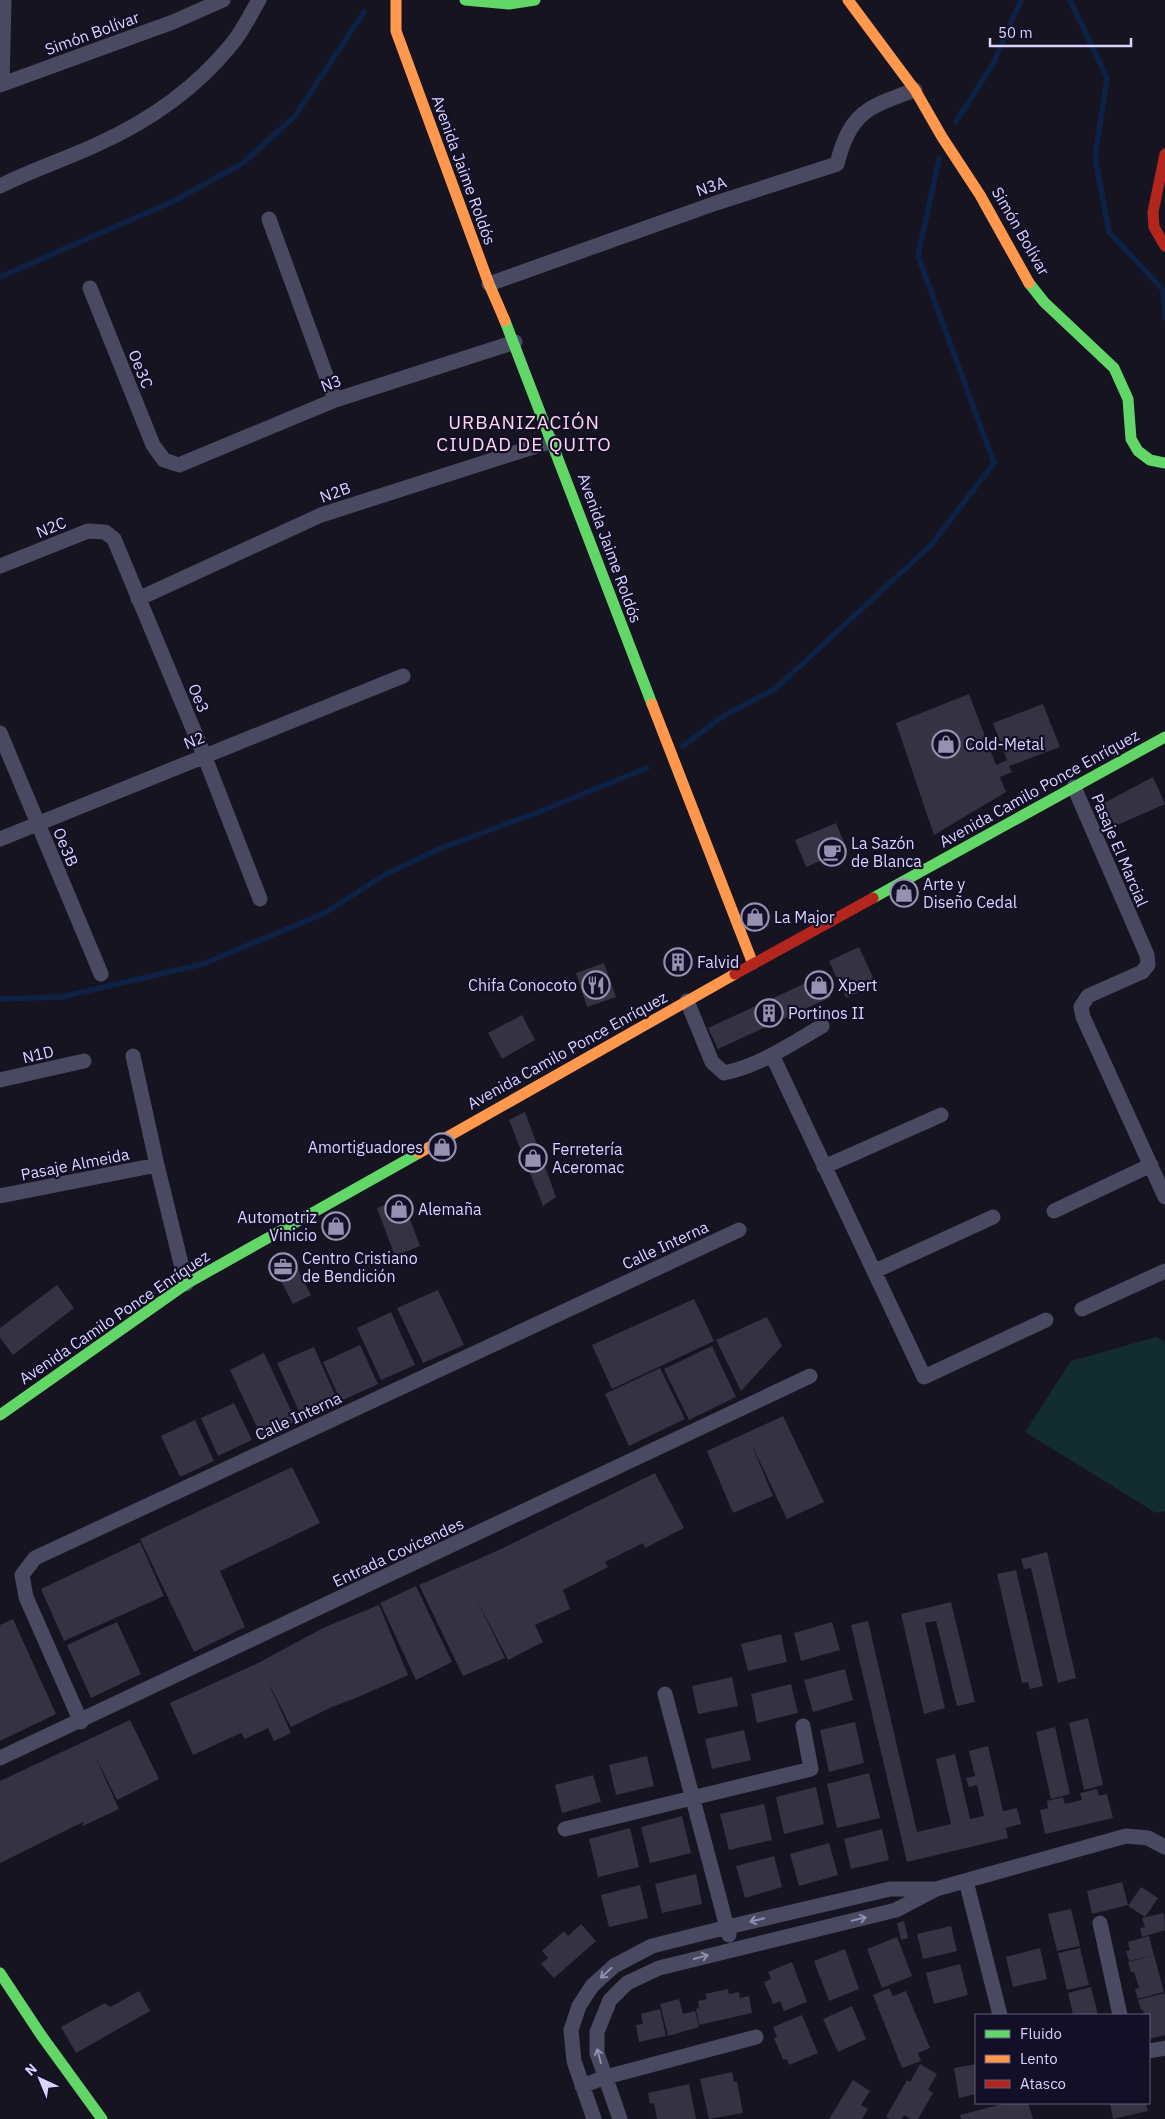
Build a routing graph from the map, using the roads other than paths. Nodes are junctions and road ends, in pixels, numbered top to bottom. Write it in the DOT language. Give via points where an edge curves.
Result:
graph roads {
  1 [pos="4,0"];
  2 [pos="224,0"];
  3 [pos="259,0"];
  4 [pos="396,0"];
  5 [pos="465,0"];
  6 [pos="535,0"];
  7 [pos="848,0"];
  8 [pos="1,85"];
  9 [pos="916,90"];
  10 [pos="1165,154"];
  11 [pos="0,186"];
  12 [pos="269,219"];
  13 [pos="1165,246"];
  14 [pos="488,284"];
  15 [pos="90,288"];
  16 [pos="515,342"];
  17 [pos="335,400"];
  18 [pos="552,441"];
  19 [pos="164,460"];
  20 [pos="1165,464"];
  21 [pos="114,539"];
  22 [pos="0,566"];
  23 [pos="138,599"];
  24 [pos="403,676"];
  25 [pos="0,733"];
  26 [pos="1165,737"];
  27 [pos="204,755"];
  28 [pos="1074,787"];
  29 [pos="38,825"];
  30 [pos="0,839"];
  31 [pos="260,899"];
  32 [pos="753,964"];
  33 [pos="101,974"];
  34 [pos="687,1001"];
  35 [pos="822,1026"];
  36 [pos="772,1055"];
  37 [pos="133,1056"];
  38 [pos="84,1061"];
  39 [pos="0,1080"];
  40 [pos="941,1115"];
  41 [pos="157,1165"];
  42 [pos="1151,1165"];
  43 [pos="824,1167"];
  44 [pos="0,1196"];
  45 [pos="1165,1197"];
  46 [pos="1054,1211"];
  47 [pos="993,1217"];
  48 [pos="739,1230"];
  49 [pos="875,1271"];
  50 [pos="1165,1271"];
  51 [pos="186,1284"];
  52 [pos="1082,1309"];
  53 [pos="1046,1320"];
  54 [pos="810,1376"];
  55 [pos="0,1415"];
  56 [pos="665,1694"];
  57 [pos="81,1722"];
  58 [pos="802,1726"];
  59 [pos="0,1758"];
  60 [pos="692,1798"];
  61 [pos="565,1829"];
  62 [pos="1165,1847"];
  63 [pos="966,1881"];
  64 [pos="936,1889"];
  65 [pos="788,1913"];
  66 [pos="1100,1923"];
  67 [pos="728,1927"];
  68 [pos="791,1935"];
  69 [pos="731,1949"];
  70 [pos="0,1972"];
  71 [pos="1000,2014"];
  72 [pos="1120,2014"];
  73 [pos="756,2037"];
  74 [pos="1165,2048"];
  75 [pos="1150,2051"];
  76 [pos="606,2077"];
  77 [pos="582,2086"];
  78 [pos="102,2119"];
  79 [pos="594,2119"];
  80 [pos="620,2119"];
  1 -- 8 [label="street"];
  2 -- 8 [label="street, Simón Bolívar"];
  3 -- 11 [label="street" via="232,44 198,81 169,104 99,143"];
  4 -- 14 [label="street, Avenida Jaime Roldós" via="396,31"];
  5 -- 6 [label="street" via="509,4"];
  7 -- 9 [label="street, Simón Bolívar"];
  9 -- 14 [label="street, N3A" via="878,103 863,113 851,126 837,164"];
  9 -- 20 [label="street, Simón Bolívar" via="1027,280 1044,302 1114,368 1128,400 1131,439 1138,451 1150,460"];
  10 -- 13 [label="street" via="1153,212 1154,226"];
  12 -- 17 [label="street"];
  14 -- 16 [label="street, Avenida Jaime Roldós"];
  15 -- 19 [label="street, Oe3C" via="153,445"];
  16 -- 17 [label="street, N3"];
  16 -- 18 [label="street, Avenida Jaime Roldós"];
  17 -- 19 [label="street, N3" via="179,465"];
  18 -- 23 [label="street, N2B" via="322,515"];
  18 -- 32 [label="street, Avenida Jaime Roldós"];
  21 -- 22 [label="street, N2C" via="105,532 88,531"];
  21 -- 23 [label="street, Oe3"];
  23 -- 27 [label="street, Oe3"];
  24 -- 27 [label="street, N2"];
  25 -- 29 [label="street, Oe3B"];
  26 -- 28 [label="street, Avenida Camilo Ponce Enríquez"];
  27 -- 29 [label="street, N2"];
  27 -- 31 [label="street, Oe3"];
  28 -- 32 [label="street, Avenida Camilo Ponce Enríquez"];
  28 -- 42 [label="street, Pasaje El Marcial" via="1147,955 1148,965 1142,972 1088,996 1081,1007 1082,1017"];
  29 -- 30 [label="street, N2"];
  29 -- 33 [label="street, Oe3B"];
  32 -- 34 [label="street, Avenida Camilo Ponce Enríquez"];
  34 -- 36 [label="street" via="712,1062 724,1073"];
  34 -- 51 [label="street, Avenida Camilo Ponce Enríquez"];
  35 -- 36 [label="street"];
  36 -- 43 [label="street"];
  37 -- 41 [label="street"];
  38 -- 39 [label="street, N1D"];
  40 -- 43 [label="street"];
  41 -- 44 [label="street, Pasaje Almeida"];
  41 -- 51 [label="street"];
  42 -- 45 [label="street, Pasaje El Marcial"];
  42 -- 46 [label="street"];
  43 -- 49 [label="street"];
  47 -- 49 [label="street"];
  48 -- 57 [label="street, Calle Interna" via="35,1558 22,1575 26,1597"];
  49 -- 53 [label="street" via="924,1377"];
  50 -- 52 [label="street"];
  51 -- 55 [label="street, Avenida Camilo Ponce Enríquez"];
  54 -- 57 [label="street, Entrada Covicendes"];
  56 -- 60 [label="street"];
  57 -- 59 [label="street, Entrada Covicendes"];
  58 -- 60 [label="street" via="811,1769"];
  60 -- 61 [label="street"];
  60 -- 67 [label="street"];
  62 -- 63 [label="street" via="1148,1838 1126,1836"];
  63 -- 64 [label="street"];
  63 -- 71 [label="street"];
  64 -- 65 [label="street" via="890,1889"];
  68 -- 64 [label="street, one-way" via="896,1910"];
  65 -- 67 [label="street, one-way"];
  65 -- 68 [label="street"];
  66 -- 72 [label="street"];
  67 -- 69 [label="street"];
  67 -- 77 [label="street, one-way" via="652,1946 614,1966 592,1986 579,2006 571,2030 574,2061"];
  68 -- 69 [label="street"];
  76 -- 69 [label="street, one-way" via="597,2053 596,2032 610,2000 626,1983 659,1968"];
  70 -- 78 [label="street" via="41,2036"];
  73 -- 76 [label="street"];
  74 -- 75 [label="street"];
  76 -- 77 [label="street"];
  76 -- 80 [label="street"];
  77 -- 79 [label="street"];
}
